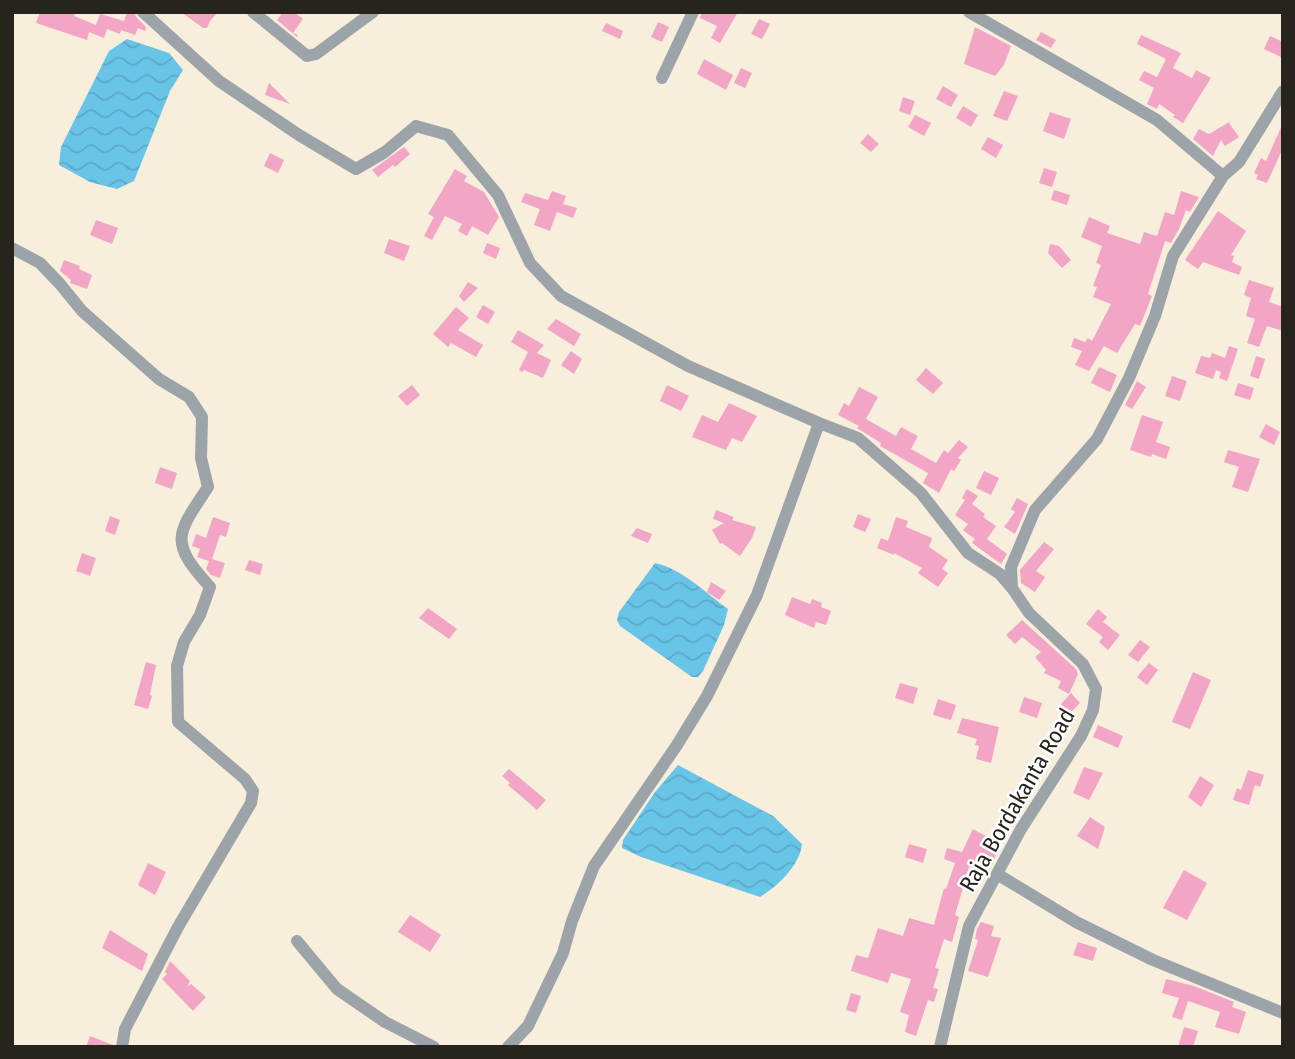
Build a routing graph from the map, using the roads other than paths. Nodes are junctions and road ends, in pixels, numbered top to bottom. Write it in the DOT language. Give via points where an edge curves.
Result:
graph roads {
  1 [pos="143,12"];
  2 [pos="253,12"];
  3 [pos="373,12"];
  4 [pos="693,12"];
  5 [pos="969,12"];
  6 [pos="662,78"];
  7 [pos="1283,91"];
  8 [pos="1223,176"];
  9 [pos="12,248"];
  10 [pos="820,423"];
  11 [pos="1012,588"];
  12 [pos="998,874"];
  13 [pos="297,941"];
  14 [pos="1283,1013"];
  15 [pos="122,1047"];
  16 [pos="434,1047"];
  17 [pos="508,1047"];
  18 [pos="940,1047"];
  1 -- 10 [label="street, Raja Bordakanta Road" via="219,81 356,169 416,126 447,135 498,195 530,263 561,296 688,366"];
  2 -- 3 [label="street" via="307,57"];
  4 -- 6 [label="street"];
  5 -- 8 [label="street" via="1157,120"];
  7 -- 8 [label="street" via="1238,162"];
  8 -- 11 [label="street" via="1173,256 1155,316 1097,439 1035,510 1011,568"];
  9 -- 15 [label="street" via="40,263 82,311 159,379 189,397 202,417 201,458 208,487 182,526 180,543 189,564 210,587 177,666 178,722 253,791 251,803 125,1029"];
  10 -- 11 [label="street, Raja Bordakanta Road" via="858,438 921,493 968,553"];
  10 -- 17 [label="street" via="757,595 677,745 594,866 557,965 528,1026"];
  11 -- 12 [label="street, Raja Bordakanta Road" via="1029,613 1083,664 1096,689 1093,710 1081,736"];
  12 -- 14 [label="street" via="1076,922 1153,960"];
  12 -- 18 [label="street, Raja Bordakanta Road" via="970,926"];
  13 -- 16 [label="street" via="337,989 384,1022"];
}
